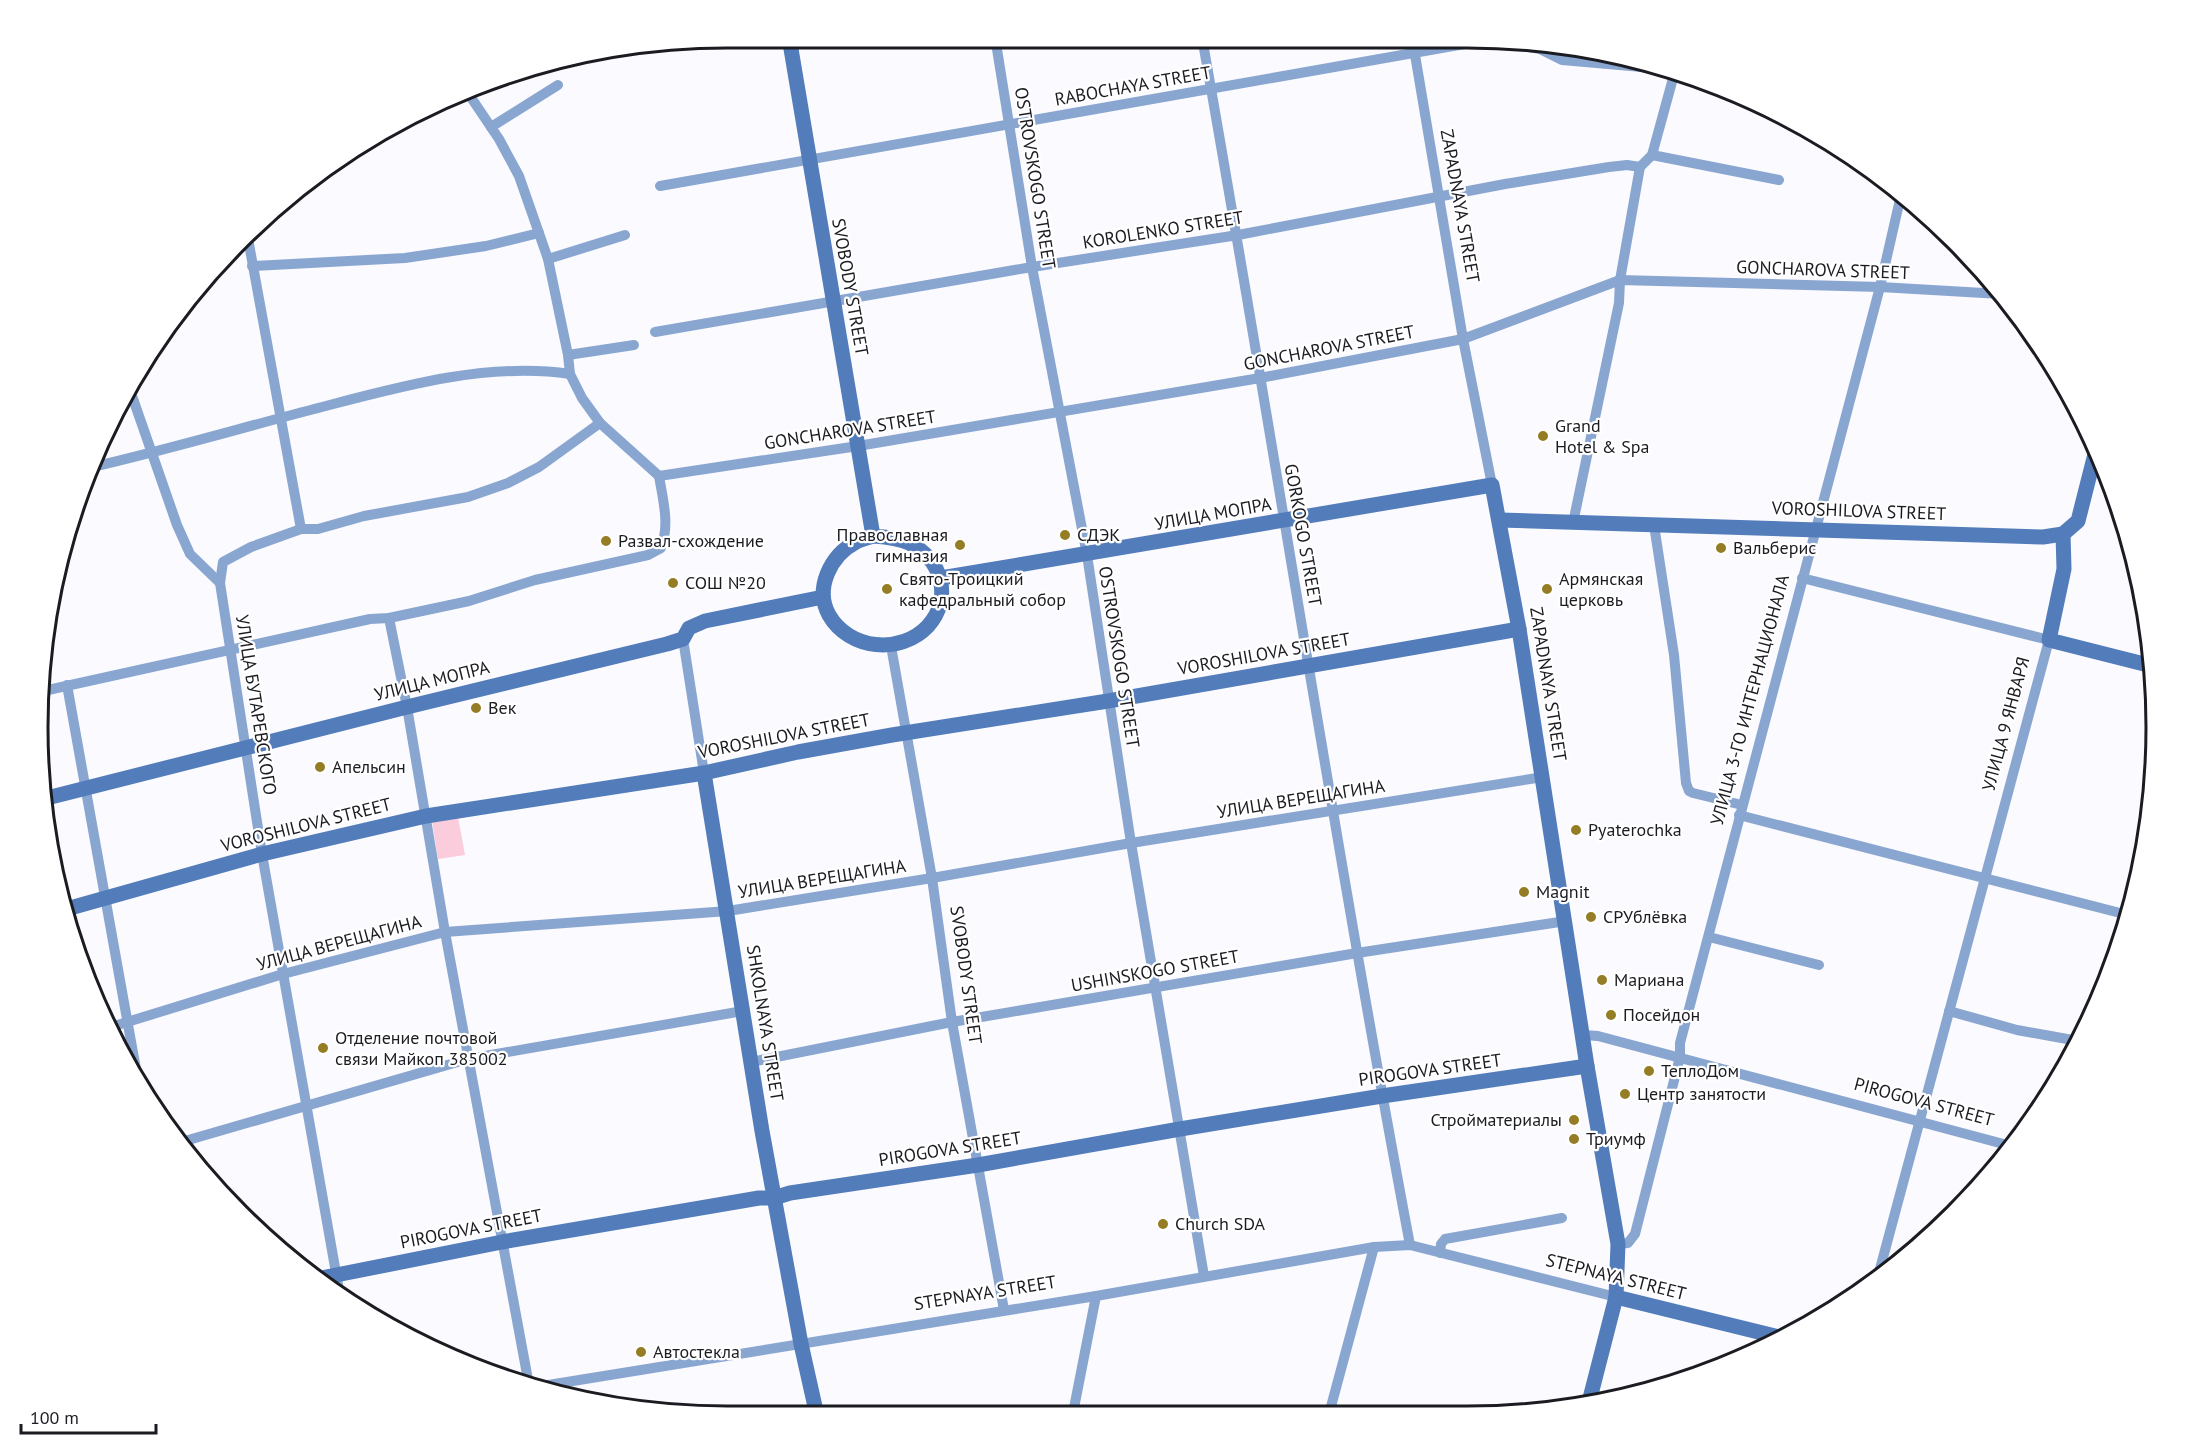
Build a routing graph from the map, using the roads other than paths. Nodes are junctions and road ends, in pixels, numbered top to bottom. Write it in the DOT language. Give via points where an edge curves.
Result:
graph roads {
  1 [pos="791,48"];
  2 [pos="997,48"];
  3 [pos="1204,48"];
  4 [pos="1414,48"];
  5 [pos="1546,53"];
  6 [pos="1615,65"];
  7 [pos="1672,80"];
  8 [pos="558,85"];
  9 [pos="1212,89"];
  10 [pos="472,98"];
  11 [pos="1009,124"];
  12 [pos="491,127"];
  13 [pos="1652,155"];
  14 [pos="809,160"];
  15 [pos="1640,167"];
  16 [pos="1779,180"];
  17 [pos="660,186"];
  18 [pos="1438,196"];
  19 [pos="1899,204"];
  20 [pos="539,233"];
  21 [pos="626,235"];
  22 [pos="1238,235"];
  23 [pos="249,245"];
  24 [pos="548,258"];
  25 [pos="252,266"];
  26 [pos="1032,267"];
  27 [pos="1620,280"];
  28 [pos="1880,287"];
  29 [pos="1989,293"];
  30 [pos="833,302"];
  31 [pos="655,332"];
  32 [pos="1463,339"];
  33 [pos="634,345"];
  34 [pos="568,355"];
  35 [pos="570,374"];
  36 [pos="1260,378"];
  37 [pos="133,399"];
  38 [pos="1059,412"];
  39 [pos="281,418"];
  40 [pos="600,423"];
  41 [pos="858,446"];
  42 [pos="152,453"];
  43 [pos="2093,464"];
  44 [pos="101,465"];
  45 [pos="659,476"];
  46 [pos="1492,485"];
  47 [pos="1500,520"];
  48 [pos="1284,522"];
  49 [pos="1573,523"];
  50 [pos="1654,525"];
  51 [pos="301,529"];
  52 [pos="1816,529"];
  53 [pos="2063,534"];
  54 [pos="873,536"];
  55 [pos="1087,555"];
  56 [pos="941,578"];
  57 [pos="1802,578"];
  58 [pos="220,583"];
  59 [pos="823,597"];
  60 [pos="389,618"];
  61 [pos="1520,629"];
  62 [pos="683,639"];
  63 [pos="2049,640"];
  64 [pos="891,646"];
  65 [pos="231,648"];
  66 [pos="2143,664"];
  67 [pos="1308,666"];
  68 [pos="67,685"];
  69 [pos="49,690"];
  70 [pos="1108,701"];
  71 [pos="407,707"];
  72 [pos="905,733"];
  73 [pos="246,747"];
  74 [pos="704,773"];
  75 [pos="1543,777"];
  76 [pos="86,787"];
  77 [pos="52,797"];
  78 [pos="1741,810"];
  79 [pos="1332,811"];
  80 [pos="426,816"];
  81 [pos="1131,843"];
  82 [pos="262,854"];
  83 [pos="932,878"];
  84 [pos="1984,878"];
  85 [pos="107,897"];
  86 [pos="72,907"];
  87 [pos="728,911"];
  88 [pos="2120,913"];
  89 [pos="1566,921"];
  90 [pos="445,932"];
  91 [pos="1709,938"];
  92 [pos="1358,953"];
  93 [pos="1819,965"];
  94 [pos="283,975"];
  95 [pos="1156,987"];
  96 [pos="743,1011"];
  97 [pos="1949,1011"];
  98 [pos="128,1022"];
  99 [pos="952,1022"];
  100 [pos="117,1025"];
  101 [pos="1583,1035"];
  102 [pos="2069,1039"];
  103 [pos="134,1057"];
  104 [pos="1680,1057"];
  105 [pos="468,1059"];
  106 [pos="752,1062"];
  107 [pos="1587,1066"];
  108 [pos="1382,1096"];
  109 [pos="306,1105"];
  110 [pos="1920,1121"];
  111 [pos="1180,1129"];
  112 [pos="188,1140"];
  113 [pos="2003,1144"];
  114 [pos="978,1165"];
  115 [pos="774,1198"];
  116 [pos="1563,1218"];
  117 [pos="502,1242"];
  118 [pos="1618,1244"];
  119 [pos="1410,1245"];
  120 [pos="1374,1247"];
  121 [pos="1440,1253"];
  122 [pos="1881,1265"];
  123 [pos="1204,1276"];
  124 [pos="338,1282"];
  125 [pos="1096,1296"];
  126 [pos="1616,1297"];
  127 [pos="1004,1310"];
  128 [pos="1769,1335"];
  129 [pos="801,1344"];
  130 [pos="527,1376"];
  131 [pos="555,1384"];
  132 [pos="1591,1394"];
  133 [pos="815,1406"];
  134 [pos="1077,1406"];
  135 [pos="1331,1406"];
  1 -- 14 [label="main road, SVOBODY STREET"];
  2 -- 11 [label="street, OSTROVSKOGO STREET"];
  3 -- 9 [label="street, GORKOGO STREET"];
  4 -- 9 [label="street, RABOCHAYA STREET"];
  4 -- 18 [label="street, ZAPADNAYA STREET"];
  5 -- 6 [label="street" via="1562,60"];
  7 -- 13 [label="street"];
  8 -- 12 [label="street"];
  9 -- 11 [label="street, RABOCHAYA STREET"];
  9 -- 22 [label="street, GORKOGO STREET"];
  10 -- 12 [label="street"];
  11 -- 14 [label="street, RABOCHAYA STREET"];
  11 -- 26 [label="street, OSTROVSKOGO STREET"];
  12 -- 20 [label="street" via="519,176"];
  13 -- 15 [label="street"];
  13 -- 16 [label="street"];
  14 -- 17 [label="street, RABOCHAYA STREET"];
  14 -- 30 [label="main road, SVOBODY STREET"];
  15 -- 18 [label="street, KOROLENKO STREET" via="1610,167"];
  15 -- 27 [label="street"];
  18 -- 22 [label="street, KOROLENKO STREET"];
  18 -- 32 [label="street, ZAPADNAYA STREET"];
  19 -- 28 [label="street, УЛИЦА 3-ГО ИНТЕРНАЦИОНАЛА"];
  20 -- 24 [label="street"];
  20 -- 25 [label="street" via="415,257"];
  21 -- 24 [label="street"];
  22 -- 26 [label="street, KOROLENKO STREET"];
  22 -- 36 [label="street, GORKOGO STREET"];
  23 -- 25 [label="street"];
  24 -- 34 [label="street"];
  25 -- 39 [label="street"];
  26 -- 30 [label="street, KOROLENKO STREET"];
  26 -- 38 [label="street, OSTROVSKOGO STREET"];
  27 -- 28 [label="street, GONCHAROVA STREET"];
  27 -- 32 [label="street, GONCHAROVA STREET"];
  27 -- 49 [label="street" via="1619,303"];
  28 -- 29 [label="street, GONCHAROVA STREET"];
  28 -- 52 [label="street, УЛИЦА 3-ГО ИНТЕРНАЦИОНАЛА"];
  30 -- 31 [label="street, KOROLENKO STREET"];
  30 -- 41 [label="main road, SVOBODY STREET"];
  32 -- 36 [label="street, GONCHAROVA STREET"];
  32 -- 46 [label="street, ZAPADNAYA STREET"];
  33 -- 34 [label="street"];
  34 -- 35 [label="street"];
  35 -- 39 [label="street" via="542,370 480,373 374,393"];
  35 -- 40 [label="street"];
  36 -- 38 [label="street, GONCHAROVA STREET"];
  36 -- 48 [label="street, GORKOGO STREET"];
  37 -- 42 [label="street"];
  38 -- 41 [label="street, GONCHAROVA STREET"];
  38 -- 55 [label="street, OSTROVSKOGO STREET"];
  39 -- 42 [label="street"];
  39 -- 51 [label="street"];
  40 -- 45 [label="street"];
  40 -- 51 [label="street" via="539,467 508,483 468,496 318,529"];
  41 -- 45 [label="street, GONCHAROVA STREET"];
  41 -- 54 [label="main road, SVOBODY STREET"];
  42 -- 44 [label="street"];
  42 -- 58 [label="street" via="190,554"];
  43 -- 53 [label="main road" via="2078,521"];
  45 -- 60 [label="street" via="666,536 661,548 648,555 535,579 469,601"];
  46 -- 47 [label="main road, ZAPADNAYA STREET"];
  46 -- 48 [label="main road, УЛИЦА МОПРА"];
  47 -- 49 [label="main road, VOROSHILOVA STREET"];
  47 -- 61 [label="main road, ZAPADNAYA STREET"];
  48 -- 55 [label="main road, УЛИЦА МОПРА"];
  48 -- 67 [label="street, GORKOGO STREET"];
  49 -- 50 [label="main road, VOROSHILOVA STREET"];
  50 -- 52 [label="main road, VOROSHILOVA STREET"];
  50 -- 78 [label="street" via="1674,655 1687,786 1693,793"];
  51 -- 58 [label="street" via="223,562"];
  52 -- 53 [label="main road, VOROSHILOVA STREET" via="2043,537"];
  52 -- 57 [label="street, УЛИЦА 3-ГО ИНТЕРНАЦИОНАЛА"];
  53 -- 63 [label="main road, УЛИЦА 9 ЯНВАРЯ" via="2064,569"];
  54 -- 56 [label="main road" via="893,538 923,552 935,564"];
  54 -- 59 [label="main road" via="857,541 830,566"];
  55 -- 56 [label="main road, УЛИЦА МОПРА"];
  55 -- 70 [label="street, OSTROVSKOGO STREET"];
  56 -- 64 [label="main road" via="940,606 933,619 918,634"];
  57 -- 63 [label="street"];
  57 -- 78 [label="street, УЛИЦА 3-ГО ИНТЕРНАЦИОНАЛА"];
  58 -- 65 [label="street, УЛИЦА БУТАРЕВСКОГО"];
  59 -- 62 [label="main road, УЛИЦА МОПРА" via="705,621 689,628"];
  59 -- 64 [label="main road" via="829,614 851,636"];
  60 -- 65 [label="street" via="370,618"];
  60 -- 71 [label="street"];
  61 -- 67 [label="main road, VOROSHILOVA STREET"];
  61 -- 75 [label="main road, ZAPADNAYA STREET"];
  62 -- 71 [label="main road, УЛИЦА МОПРА"];
  62 -- 74 [label="street, SHKOLNAYA STREET"];
  63 -- 66 [label="main road"];
  63 -- 84 [label="street, УЛИЦА 9 ЯНВАРЯ"];
  64 -- 72 [label="street, SVOBODY STREET"];
  65 -- 68 [label="street"];
  65 -- 73 [label="street, УЛИЦА БУТАРЕВСКОГО"];
  67 -- 70 [label="main road, VOROSHILOVA STREET"];
  67 -- 79 [label="street, GORKOGO STREET"];
  68 -- 69 [label="street"];
  68 -- 76 [label="street"];
  70 -- 72 [label="main road, VOROSHILOVA STREET"];
  70 -- 81 [label="street, OSTROVSKOGO STREET"];
  71 -- 73 [label="main road, УЛИЦА МОПРА"];
  71 -- 80 [label="street"];
  72 -- 74 [label="main road, VOROSHILOVA STREET"];
  72 -- 83 [label="street, SVOBODY STREET"];
  73 -- 76 [label="main road, УЛИЦА МОПРА"];
  73 -- 82 [label="street, УЛИЦА БУТАРЕВСКОГО"];
  74 -- 80 [label="main road, VOROSHILOVA STREET"];
  74 -- 87 [label="main road, SHKOLNAYA STREET"];
  75 -- 79 [label="street, УЛИЦА ВЕРЕЩАГИНА"];
  75 -- 89 [label="main road, ZAPADNAYA STREET"];
  76 -- 77 [label="main road, УЛИЦА МОПРА"];
  76 -- 85 [label="street"];
  78 -- 84 [label="street"];
  78 -- 91 [label="street, УЛИЦА 3-ГО ИНТЕРНАЦИОНАЛА"];
  79 -- 81 [label="street, УЛИЦА ВЕРЕЩАГИНА"];
  79 -- 92 [label="street, GORKOGO STREET"];
  80 -- 82 [label="main road, VOROSHILOVA STREET"];
  80 -- 90 [label="street"];
  81 -- 83 [label="street, УЛИЦА ВЕРЕЩАГИНА"];
  81 -- 95 [label="street, OSTROVSKOGO STREET"];
  82 -- 85 [label="main road, VOROSHILOVA STREET"];
  82 -- 94 [label="street, УЛИЦА БУТАРЕВСКОГО"];
  83 -- 87 [label="street, УЛИЦА ВЕРЕЩАГИНА"];
  83 -- 99 [label="street, SVOBODY STREET"];
  84 -- 88 [label="street"];
  84 -- 97 [label="street, УЛИЦА 9 ЯНВАРЯ"];
  85 -- 86 [label="main road, VOROSHILOVA STREET"];
  85 -- 98 [label="street"];
  87 -- 90 [label="street, УЛИЦА ВЕРЕЩАГИНА"];
  87 -- 96 [label="main road, SHKOLNAYA STREET"];
  89 -- 92 [label="street, USHINSKOGO STREET"];
  89 -- 101 [label="main road, ZAPADNAYA STREET"];
  90 -- 94 [label="street, УЛИЦА ВЕРЕЩАГИНА"];
  90 -- 105 [label="street"];
  91 -- 93 [label="street"];
  91 -- 104 [label="street, УЛИЦА 3-ГО ИНТЕРНАЦИОНАЛА" via="1680,1043"];
  92 -- 95 [label="street, USHINSKOGO STREET"];
  92 -- 108 [label="street, GORKOGO STREET"];
  94 -- 98 [label="street, УЛИЦА ВЕРЕЩАГИНА"];
  94 -- 109 [label="street, УЛИЦА БУТАРЕВСКОГО"];
  95 -- 99 [label="street, USHINSKOGO STREET"];
  95 -- 111 [label="street, OSTROVSKOGO STREET"];
  96 -- 105 [label="street"];
  96 -- 106 [label="main road, SHKOLNAYA STREET"];
  97 -- 102 [label="street"];
  97 -- 110 [label="street, УЛИЦА 9 ЯНВАРЯ"];
  98 -- 100 [label="street, УЛИЦА ВЕРЕЩАГИНА"];
  98 -- 103 [label="street"];
  99 -- 106 [label="street, USHINSKOGO STREET"];
  99 -- 114 [label="street, SVOBODY STREET"];
  101 -- 104 [label="street, PIROGOVA STREET"];
  101 -- 107 [label="main road, ZAPADNAYA STREET"];
  104 -- 110 [label="street, PIROGOVA STREET"];
  104 -- 118 [label="street, УЛИЦА 3-ГО ИНТЕРНАЦИОНАЛА" via="1635,1234 1628,1243"];
  105 -- 109 [label="street"];
  105 -- 117 [label="street"];
  106 -- 115 [label="main road, SHKOLNAYA STREET"];
  107 -- 108 [label="main road, PIROGOVA STREET"];
  107 -- 118 [label="main road, ZAPADNAYA STREET"];
  108 -- 111 [label="main road, PIROGOVA STREET"];
  108 -- 119 [label="street, GORKOGO STREET"];
  109 -- 112 [label="street"];
  109 -- 124 [label="street, УЛИЦА БУТАРЕВСКОГО"];
  110 -- 113 [label="street, PIROGOVA STREET"];
  110 -- 122 [label="street, УЛИЦА 9 ЯНВАРЯ"];
  111 -- 114 [label="main road, PIROGOVA STREET"];
  111 -- 123 [label="street, OSTROVSKOGO STREET"];
  114 -- 115 [label="main road, PIROGOVA STREET"];
  114 -- 127 [label="street, SVOBODY STREET"];
  115 -- 117 [label="main road, PIROGOVA STREET"];
  115 -- 129 [label="main road, SHKOLNAYA STREET"];
  116 -- 121 [label="street" via="1445,1239"];
  117 -- 124 [label="main road, PIROGOVA STREET"];
  117 -- 130 [label="street"];
  118 -- 126 [label="main road, ZAPADNAYA STREET"];
  119 -- 120 [label="street, STEPNAYA STREET"];
  119 -- 121 [label="street, STEPNAYA STREET"];
  120 -- 123 [label="street, STEPNAYA STREET"];
  120 -- 135 [label="street"];
  121 -- 126 [label="street, STEPNAYA STREET"];
  123 -- 125 [label="street, STEPNAYA STREET"];
  125 -- 127 [label="street, STEPNAYA STREET"];
  125 -- 134 [label="street"];
  126 -- 128 [label="main road, STEPNAYA STREET"];
  126 -- 132 [label="main road"];
  127 -- 129 [label="street, STEPNAYA STREET"];
  129 -- 131 [label="street, STEPNAYA STREET"];
  129 -- 133 [label="main road, SHKOLNAYA STREET"];
}
